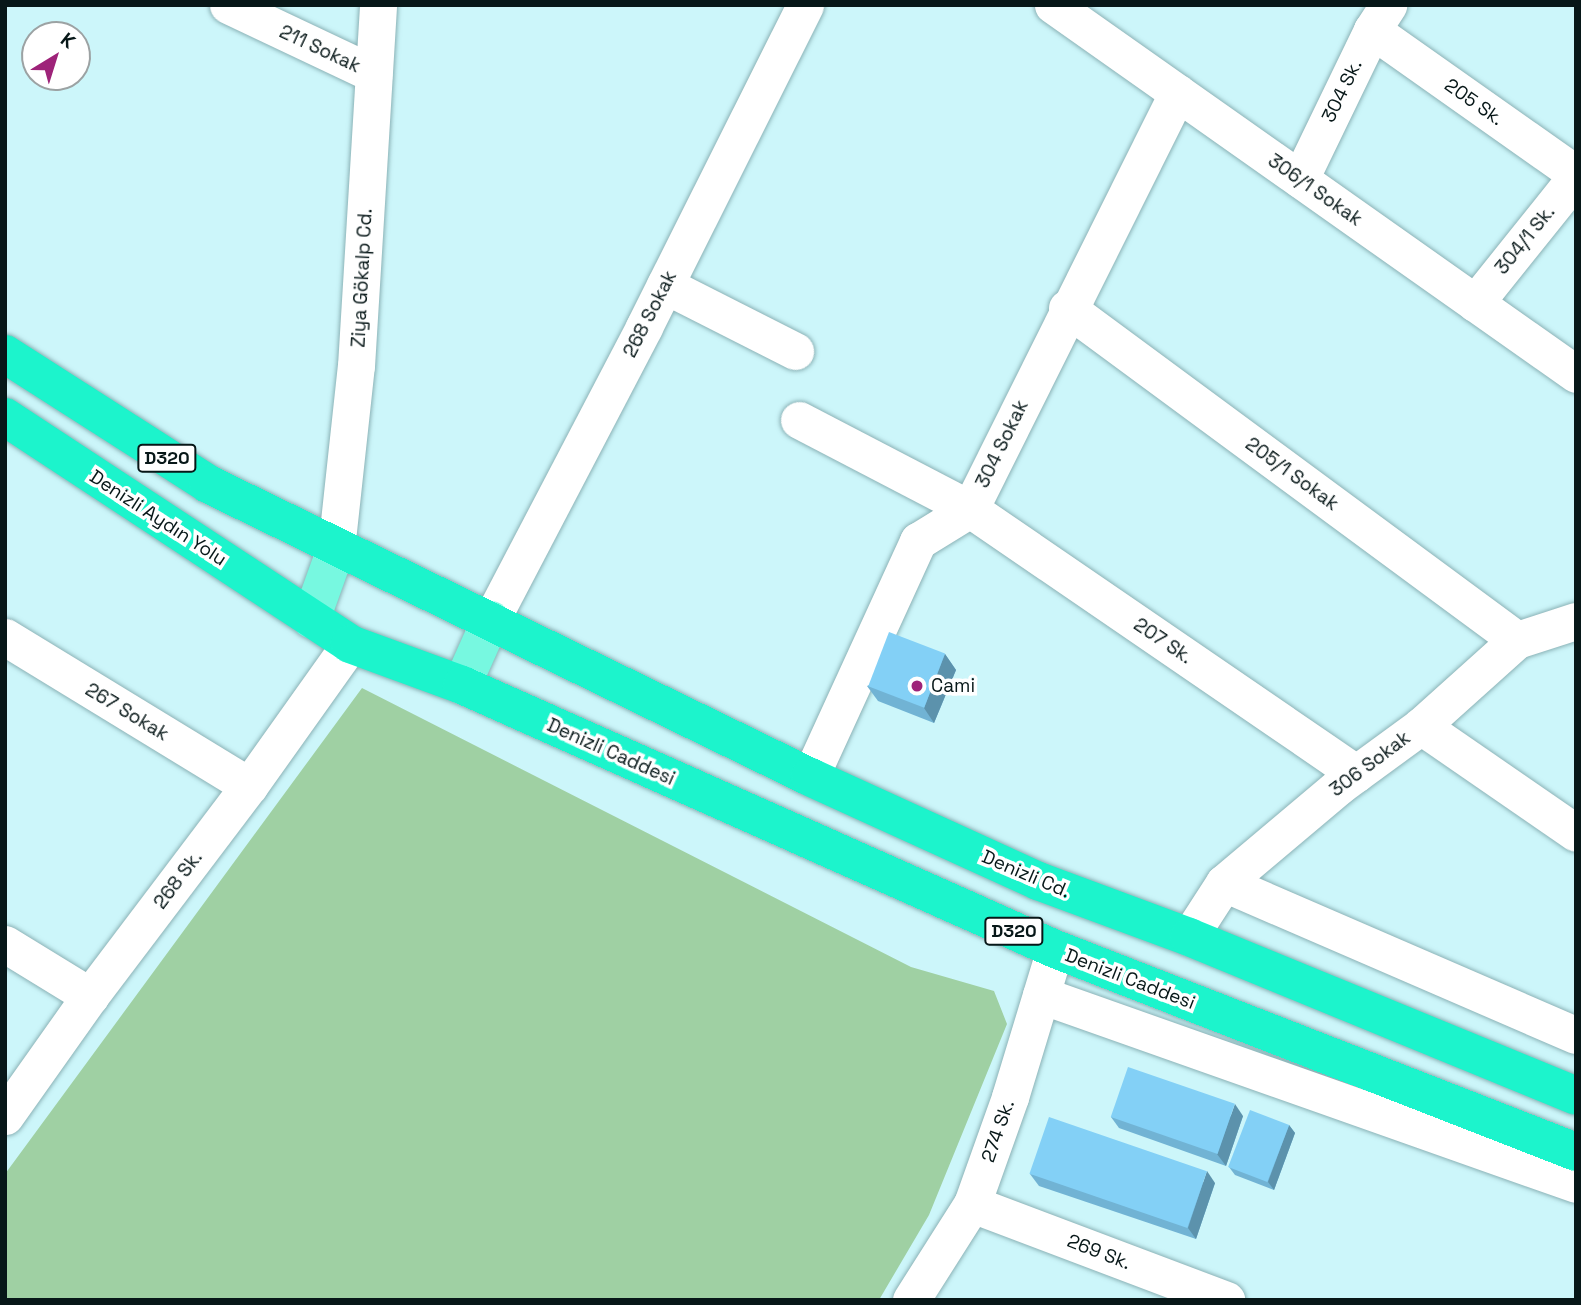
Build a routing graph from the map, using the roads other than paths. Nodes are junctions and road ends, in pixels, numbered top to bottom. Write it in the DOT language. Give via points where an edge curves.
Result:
graph roads {
  1 [pos="228,5"];
  2 [pos="378,5"];
  3 [pos="805,5"];
  4 [pos="1053,5"];
  5 [pos="1380,17"];
  6 [pos="374,75"];
  7 [pos="1177,93"];
  8 [pos="1576,175"];
  9 [pos="1300,179"];
  10 [pos="665,285"];
  11 [pos="1475,303"];
  12 [pos="1067,309"];
  13 [pos="795,351"];
  14 [pos="5,354"];
  15 [pos="1576,374"];
  16 [pos="5,417"];
  17 [pos="799,420"];
  18 [pos="970,509"];
  19 [pos="336,549"];
  20 [pos="311,619"];
  21 [pos="491,620"];
  22 [pos="1576,621"];
  23 [pos="5,637"];
  24 [pos="1517,640"];
  25 [pos="350,643"];
  26 [pos="462,685"];
  27 [pos="1421,726"];
  28 [pos="1356,773"];
  29 [pos="810,777"];
  30 [pos="249,786"];
  31 [pos="1576,833"];
  32 [pos="1224,883"];
  33 [pos="1189,937"];
  34 [pos="5,944"];
  35 [pos="1055,949"];
  36 [pos="1041,995"];
  37 [pos="90,996"];
  38 [pos="1576,1035"];
  39 [pos="1576,1096"];
  40 [pos="5,1116"];
  41 [pos="1576,1153"];
  42 [pos="1576,1184"];
  43 [pos="972,1204"];
  44 [pos="911,1300"];
  45 [pos="1226,1300"];
  1 -- 6 [label="street, 211 Sokak"];
  2 -- 6 [label="street, Ziya Gökalp Cd."];
  3 -- 10 [label="street, 268 Sokak"];
  4 -- 7 [label="street, 306/1 Sokak"];
  5 -- 8 [label="street, 205 Sk."];
  5 -- 9 [label="street, 304 Sk."];
  6 -- 19 [label="street, Ziya Gökalp Cd." via="356,366"];
  7 -- 9 [label="street, 306/1 Sokak"];
  7 -- 12 [label="street, 304 Sokak"];
  8 -- 11 [label="street, 304/1 Sk."];
  9 -- 11 [label="street, 306/1 Sokak"];
  10 -- 13 [label="street"];
  10 -- 21 [label="street, 268 Sokak"];
  11 -- 15 [label="street, 306/1 Sokak"];
  12 -- 18 [label="street, 304 Sokak"];
  12 -- 24 [label="street, 205/1 Sokak"];
  14 -- 19 [label="highway, D320" via="208,484"];
  16 -- 20 [label="highway, Denizli Aydın Yolu / D320"];
  17 -- 18 [label="street, 207 Sk."];
  18 -- 28 [label="street, 207 Sk."];
  18 -- 29 [label="street, 304 Sokak" via="918,541"];
  19 -- 20 [label="main road"];
  19 -- 21 [label="highway, Denizli Cd."];
  20 -- 25 [label="highway, Denizli Aydın Yolu"];
  21 -- 26 [label="main road"];
  21 -- 29 [label="highway, Denizli Cd."];
  22 -- 24 [label="street, 306 Sokak"];
  23 -- 30 [label="street, 267 Sokak"];
  24 -- 27 [label="street, 306 Sokak"];
  25 -- 26 [label="highway, Denizli Caddesi"];
  25 -- 30 [label="street, 268 Sk."];
  26 -- 35 [label="highway, Denizli Caddesi / D320"];
  27 -- 28 [label="street, 306 Sokak"];
  27 -- 31 [label="street"];
  28 -- 32 [label="street, 306 Sokak"];
  29 -- 33 [label="highway, Denizli Cd." via="1038,881"];
  30 -- 37 [label="street, 268 Sk."];
  32 -- 33 [label="street, 306 Sokak"];
  32 -- 38 [label="street"];
  33 -- 39 [label="highway, Denizli Cd."];
  34 -- 37 [label="street"];
  35 -- 36 [label="street, 274 Sk."];
  35 -- 41 [label="highway, Denizli Caddesi / D320"];
  36 -- 42 [label="street"];
  36 -- 43 [label="street, 274 Sk."];
  37 -- 40 [label="street, 268 Sk."];
  43 -- 44 [label="street, 274 Sk."];
  43 -- 45 [label="street, 269 Sk."];
}
